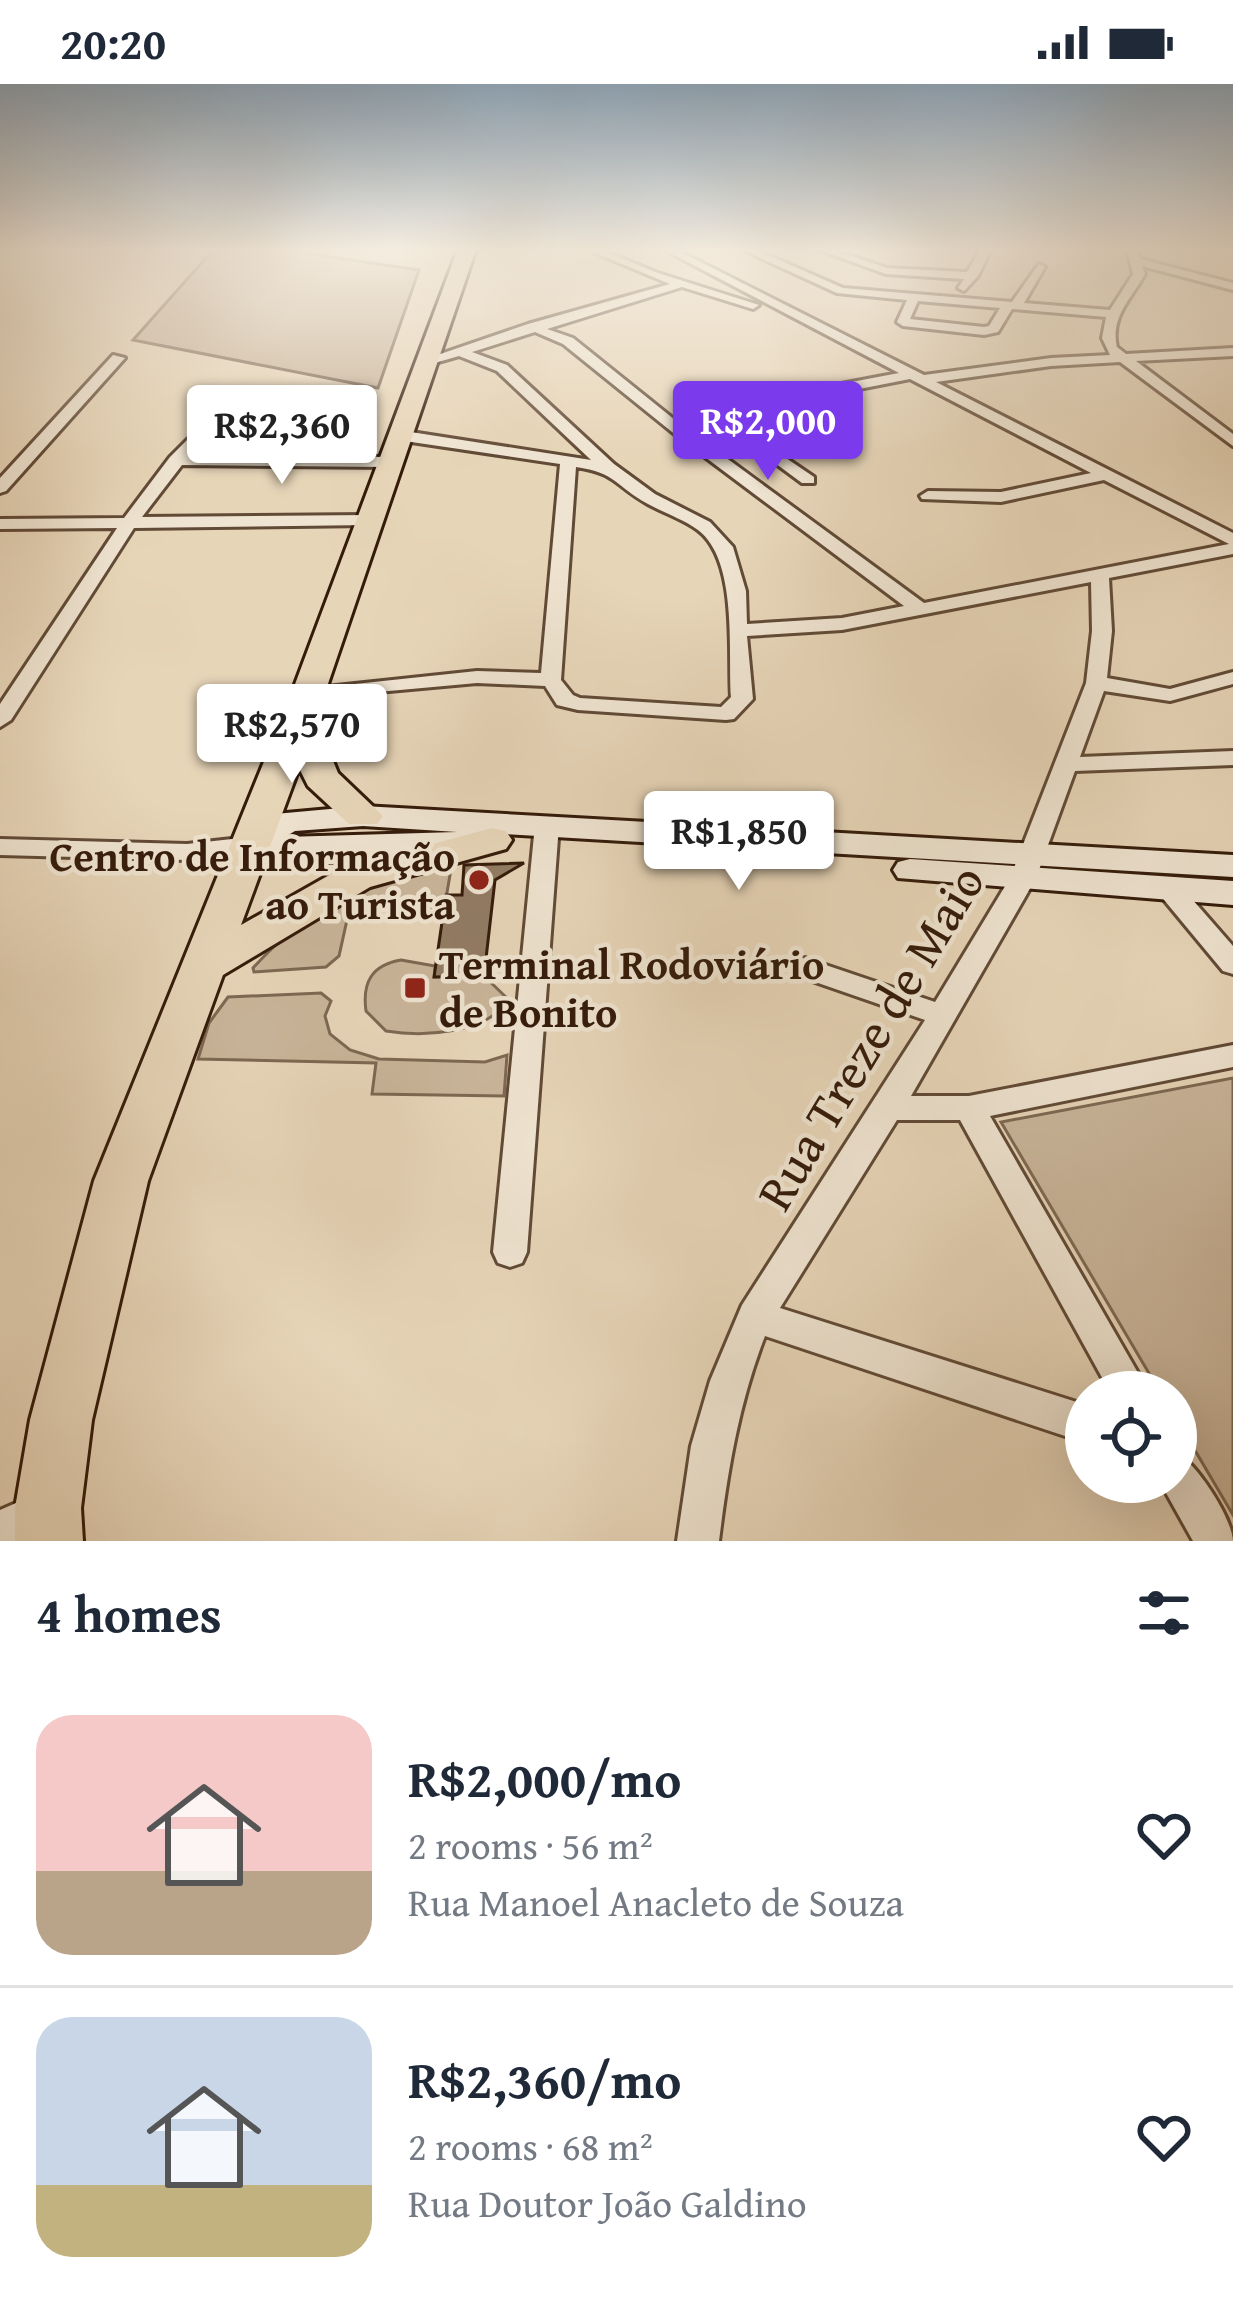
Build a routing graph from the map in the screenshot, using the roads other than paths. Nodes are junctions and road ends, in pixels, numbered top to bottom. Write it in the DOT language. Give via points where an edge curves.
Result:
graph roads {
  1 [pos="441,317"];
  2 [pos="567,317"];
  3 [pos="800,317"];
  4 [pos="905,317"];
  5 [pos="1003,317"];
  6 [pos="1112,317"];
  7 [pos="532,327"];
  8 [pos="459,351"];
  9 [pos="1233,352"];
  10 [pos="1119,356"];
  11 [pos="118,358"];
  12 [pos="424,362"];
  13 [pos="915,377"];
  14 [pos="717,395"];
  15 [pos="750,421"];
  16 [pos="200,432"];
  17 [pos="682,433"];
  18 [pos="398,435"];
  19 [pos="1233,441"];
  20 [pos="758,444"];
  21 [pos="176,460"];
  22 [pos="389,462"];
  23 [pos="568,462"];
  24 [pos="784,463"];
  25 [pos="608,467"];
  26 [pos="735,472"];
  27 [pos="1104,476"];
  28 [pos="808,480"];
  29 [pos="0,488"];
  30 [pos="928,496"];
  31 [pos="1193,519"];
  32 [pos="369,520"];
  33 [pos="1233,523"];
  34 [pos="0,524"];
  35 [pos="128,524"];
  36 [pos="1233,545"];
  37 [pos="1100,575"];
  38 [pos="920,609"];
  39 [pos="737,631"];
  40 [pos="1233,678"];
  41 [pos="551,680"];
  42 [pos="1096,683"];
  43 [pos="303,706"];
  44 [pos="0,720"];
  45 [pos="1233,758"];
  46 [pos="1065,764"];
  47 [pos="363,816"];
  48 [pos="547,833"];
  49 [pos="492,840"];
  50 [pos="250,845"];
  51 [pos="0,847"];
  52 [pos="1027,866"];
  53 [pos="1233,866"];
  54 [pos="1169,889"];
  55 [pos="1233,893"];
  56 [pos="1233,964"];
  57 [pos="202,967"];
  58 [pos="805,968"];
  59 [pos="941,1015"];
  60 [pos="1233,1056"];
  61 [pos="888,1108"];
  62 [pos="969,1108"];
  63 [pos="510,1252"];
  64 [pos="755,1316"];
  65 [pos="1118,1371"];
  66 [pos="1065,1417"];
  67 [pos="1194,1503"];
  68 [pos="32,1527"];
  69 [pos="698,1541"];
  70 [pos="1216,1541"];
  1 -- 12 [label="main road"];
  2 -- 7 [label="street"];
  3 -- 13 [label="street"];
  4 -- 5 [label="street" via="984,332"];
  6 -- 10 [label="street" via="1108,341"];
  7 -- 8 [label="street"];
  7 -- 17 [label="street" via="568,341"];
  8 -- 12 [label="street"];
  8 -- 25 [label="street" via="512,376"];
  9 -- 10 [label="street"];
  10 -- 13 [label="street"];
  10 -- 19 [label="street"];
  11 -- 29 [label="street"];
  12 -- 18 [label="main road"];
  13 -- 15 [label="street" via="845,387 848,404"];
  13 -- 27 [label="street"];
  14 -- 15 [label="street"];
  15 -- 17 [label="street"];
  16 -- 21 [label="street"];
  17 -- 26 [label="street"];
  18 -- 22 [label="main road"];
  18 -- 23 [label="street"];
  20 -- 24 [label="street"];
  21 -- 22 [label="street"];
  21 -- 35 [label="street"];
  22 -- 32 [label="main road"];
  23 -- 25 [label="street"];
  23 -- 41 [label="street"];
  24 -- 26 [label="street"];
  24 -- 28 [label="street"];
  25 -- 39 [label="street" via="724,547 737,591"];
  26 -- 38 [label="street"];
  27 -- 30 [label="street" via="1001,497"];
  27 -- 31 [label="street"];
  31 -- 33 [label="street"];
  31 -- 36 [label="street"];
  32 -- 35 [label="street"];
  32 -- 43 [label="main road"];
  34 -- 35 [label="street"];
  35 -- 44 [label="street"];
  36 -- 37 [label="street"];
  37 -- 38 [label="street"];
  37 -- 42 [label="street, Rua Treze de Maio"];
  38 -- 39 [label="street"];
  39 -- 41 [label="street" via="742,699 735,710 578,704"];
  40 -- 42 [label="street" via="1170,695"];
  41 -- 43 [label="street" via="477,677"];
  42 -- 46 [label="street, Rua Treze de Maio"];
  43 -- 47 [label="main road" via="321,778"];
  43 -- 50 [label="main road"];
  45 -- 46 [label="street"];
  46 -- 52 [label="street, Rua Treze de Maio"];
  47 -- 48 [label="street"];
  47 -- 50 [label="street" via="287,821"];
  48 -- 49 [label="street"];
  48 -- 52 [label="street"];
  48 -- 63 [label="street"];
  49 -- 50 [label="street" via="308,850"];
  49 -- 57 [label="main road" via="356,878"];
  50 -- 51 [label="street" via="188,852"];
  50 -- 57 [label="main road"];
  52 -- 53 [label="street"];
  52 -- 54 [label="street"];
  52 -- 59 [label="street, Rua Treze de Maio"];
  54 -- 55 [label="street"];
  54 -- 56 [label="street"];
  57 -- 68 [label="main road" via="99,1253"];
  58 -- 59 [label="street"];
  59 -- 61 [label="street, Rua Treze de Maio"];
  60 -- 62 [label="street"];
  61 -- 62 [label="street"];
  61 -- 64 [label="street, Rua Treze de Maio"];
  62 -- 65 [label="street"];
  64 -- 66 [label="street"];
  64 -- 69 [label="street, Rua Treze de Maio" via="711,1446"];
  67 -- 70 [label="street"];
}
